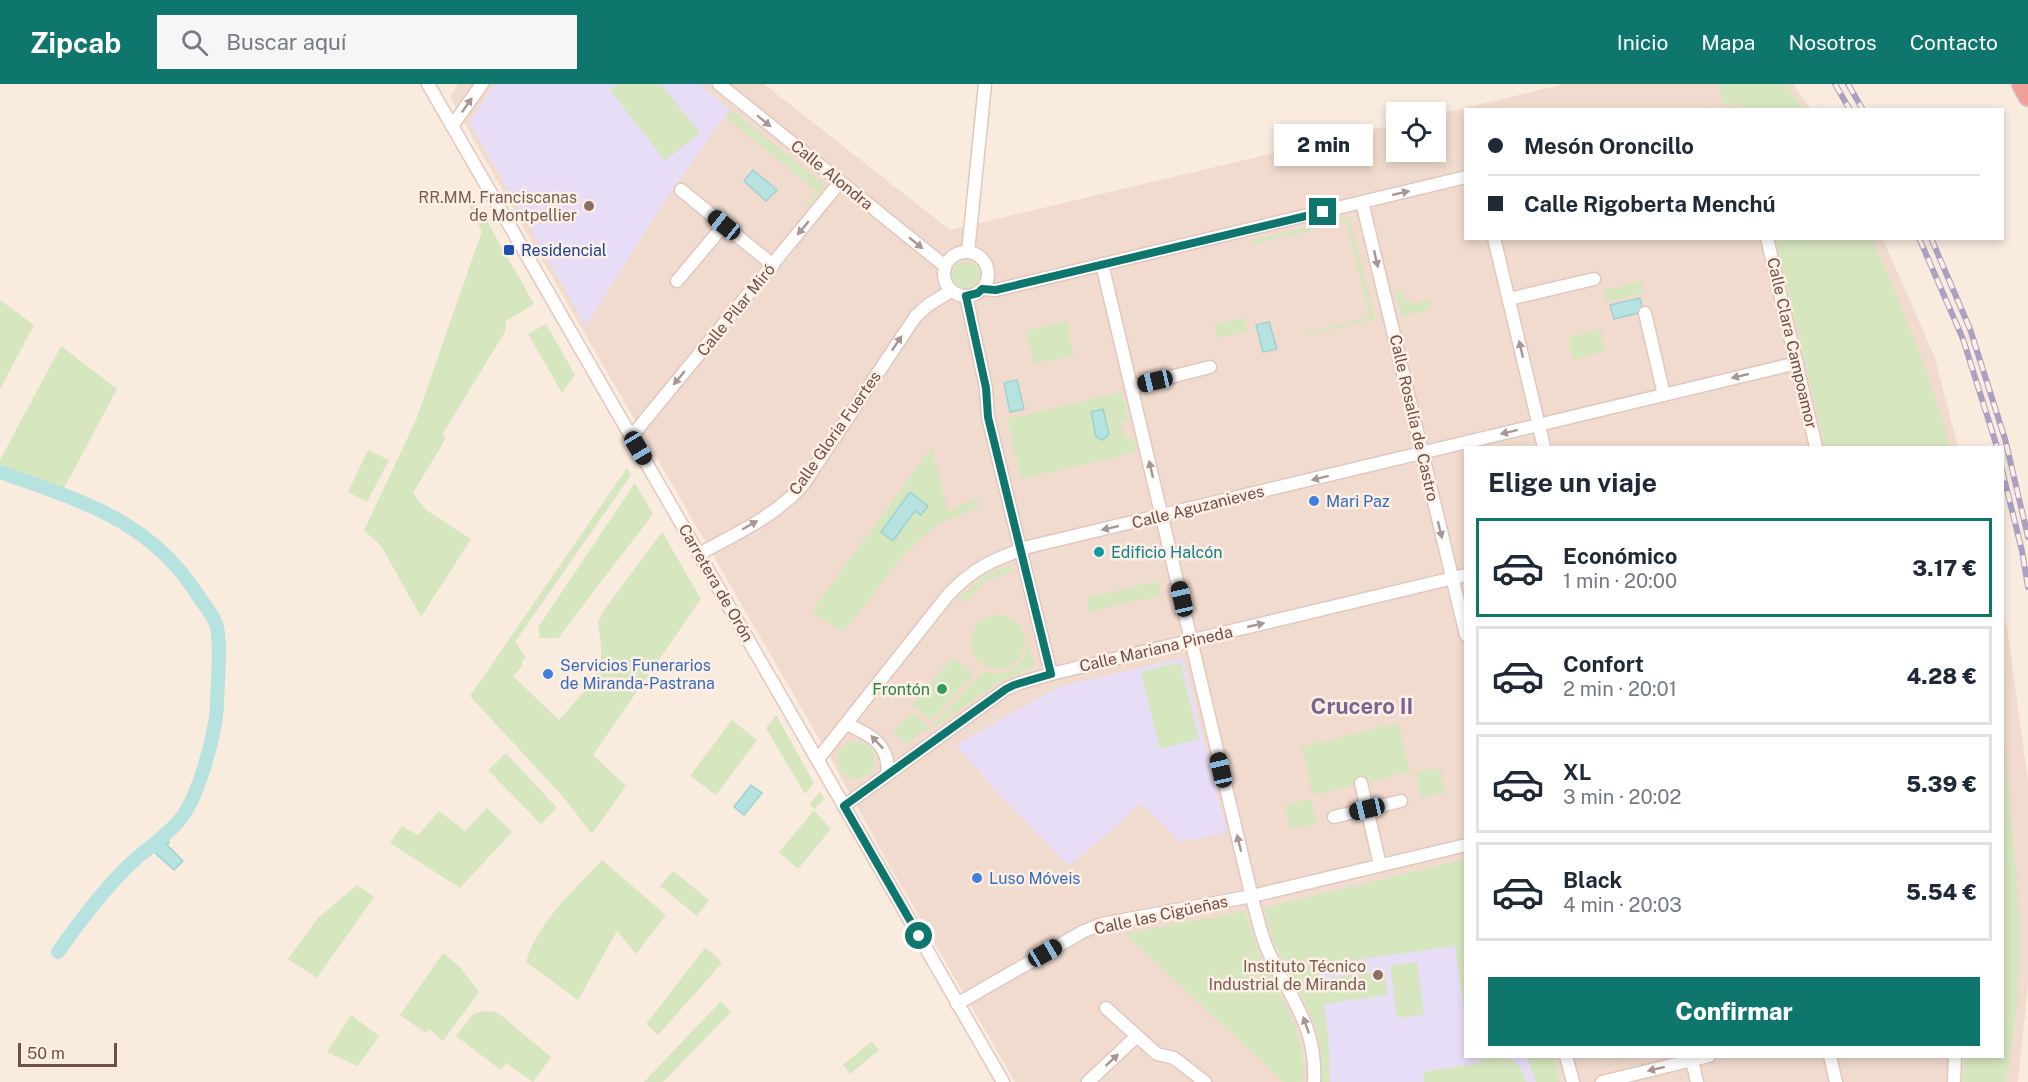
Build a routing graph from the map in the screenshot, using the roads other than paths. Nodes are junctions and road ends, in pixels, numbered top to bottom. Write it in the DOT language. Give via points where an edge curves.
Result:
graph roads {
  1 [pos="428,84"];
  2 [pos="482,84"];
  3 [pos="719,84"];
  4 [pos="985,84"];
  5 [pos="2021,84"];
  6 [pos="2028,97"];
  7 [pos="452,126"];
  8 [pos="1464,177"];
  9 [pos="840,182"];
  10 [pos="681,190"];
  11 [pos="1362,202"];
  12 [pos="724,225"];
  13 [pos="1494,240"];
  14 [pos="1767,240"];
  15 [pos="968,252"];
  16 [pos="773,264"];
  17 [pos="1102,264"];
  18 [pos="945,266"];
  19 [pos="1594,279"];
  20 [pos="677,281"];
  21 [pos="982,289"];
  22 [pos="951,291"];
  23 [pos="966,296"];
  24 [pos="1509,299"];
  25 [pos="1645,313"];
  26 [pos="1797,363"];
  27 [pos="1210,368"];
  28 [pos="1131,387"];
  29 [pos="1664,394"];
  30 [pos="1538,425"];
  31 [pos="631,437"];
  32 [pos="1544,446"];
  33 [pos="1816,446"];
  34 [pos="1422,453"];
  35 [pos="1162,516"];
  36 [pos="1020,550"];
  37 [pos="699,554"];
  38 [pos="1464,575"];
  39 [pos="1452,578"];
  40 [pos="1464,627"];
  41 [pos="1191,641"];
  42 [pos="1051,674"];
  43 [pos="846,724"];
  44 [pos="818,759"];
  45 [pos="887,775"];
  46 [pos="1361,783"];
  47 [pos="1401,801"];
  48 [pos="844,806"];
  49 [pos="1367,809"];
  50 [pos="1334,817"];
  51 [pos="1464,844"];
  52 [pos="1380,865"];
  53 [pos="1252,896"];
  54 [pos="957,1004"];
  55 [pos="1106,1008"];
  56 [pos="1136,1037"];
  57 [pos="1567,1058"];
  58 [pos="1691,1058"];
  59 [pos="1830,1058"];
  60 [pos="1955,1058"];
  61 [pos="1003,1082"];
  62 [pos="1088,1082"];
  63 [pos="1205,1082"];
  64 [pos="1314,1082"];
  65 [pos="1573,1082"];
  66 [pos="1602,1082"];
  67 [pos="1697,1082"];
  68 [pos="1836,1082"];
  69 [pos="1954,1082"];
  1 -- 7 [label="street, Carretera de Orón"];
  7 -- 2 [label="street, one-way"];
  3 -- 9 [label="street, Calle Alondra, one-way"];
  4 -- 15 [label="street"];
  5 -- 6 [label="highway"];
  7 -- 31 [label="street, Carretera de Orón"];
  11 -- 8 [label="street, one-way"];
  9 -- 16 [label="street, Calle Pilar Miró, one-way"];
  9 -- 18 [label="street, Calle Alondra, one-way"];
  10 -- 12 [label="street, Calle Pilar Miró"];
  11 -- 17 [label="street"];
  11 -- 34 [label="street, Calle Rosalía de Castro, one-way"];
  12 -- 16 [label="street, Calle Pilar Miró"];
  12 -- 20 [label="street"];
  13 -- 24 [label="street"];
  14 -- 26 [label="street, Calle Clara Campoamor"];
  15 -- 18 [label="street" via="957,253"];
  15 -- 21 [label="street" via="985,263 988,276"];
  16 -- 31 [label="street, Calle Pilar Miró, one-way"];
  17 -- 21 [label="street" via="996,290"];
  17 -- 28 [label="street"];
  18 -- 22 [label="street" via="944,279"];
  19 -- 24 [label="street"];
  21 -- 23 [label="street"];
  22 -- 23 [label="street"];
  37 -- 22 [label="street, Calle Gloria Fuertes, one-way" via="792,497 916,316"];
  23 -- 36 [label="street" via="986,388 988,417"];
  30 -- 24 [label="street, one-way"];
  25 -- 29 [label="street"];
  26 -- 29 [label="street, Calle Aguzanieves, one-way"];
  26 -- 33 [label="street, Calle Clara Campoamor"];
  27 -- 28 [label="street"];
  35 -- 28 [label="street, one-way"];
  29 -- 30 [label="street, Calle Aguzanieves"];
  30 -- 32 [label="street"];
  30 -- 34 [label="street, Calle Aguzanieves, one-way"];
  31 -- 37 [label="street, Carretera de Orón"];
  34 -- 35 [label="street, Calle Aguzanieves, one-way"];
  34 -- 39 [label="street, Calle Rosalía de Castro, one-way"];
  35 -- 36 [label="street, Calle Aguzanieves, one-way"];
  35 -- 41 [label="street"];
  36 -- 42 [label="street"];
  36 -- 43 [label="street, Calle Aguzanieves" via="981,566 960,582"];
  37 -- 44 [label="street, Carretera de Orón"];
  38 -- 39 [label="street, Calle Mariana Pineda"];
  39 -- 40 [label="street, Calle Rosalía de Castro"];
  41 -- 39 [label="street, Calle Mariana Pineda, one-way"];
  41 -- 42 [label="street, Calle Mariana Pineda"];
  53 -- 41 [label="street, one-way"];
  42 -- 45 [label="street, Calle Mariana Pineda" via="1006,689"];
  43 -- 44 [label="street, Calle Aguzanieves"];
  45 -- 43 [label="street, one-way" via="886,756 876,740"];
  44 -- 48 [label="street, Carretera de Orón"];
  45 -- 48 [label="street, Calle Mariana Pineda"];
  46 -- 49 [label="street"];
  47 -- 49 [label="street"];
  48 -- 54 [label="street, Carretera de Orón"];
  49 -- 50 [label="street"];
  49 -- 52 [label="street"];
  51 -- 52 [label="street, Calle las Cigüeñas"];
  52 -- 53 [label="street, Calle las Cigüeñas"];
  53 -- 54 [label="street, Calle las Cigüeñas" via="1102,924"];
  64 -- 53 [label="street, one-way" via="1313,1051 1306,1024 1268,952"];
  54 -- 61 [label="street, Carretera de Orón"];
  55 -- 56 [label="street"];
  62 -- 56 [label="street, one-way"];
  56 -- 63 [label="street" via="1157,1054 1174,1058"];
  57 -- 65 [label="street"];
  58 -- 66 [label="street, one-way"];
  58 -- 67 [label="street"];
  59 -- 68 [label="street"];
  60 -- 69 [label="street"];
}
